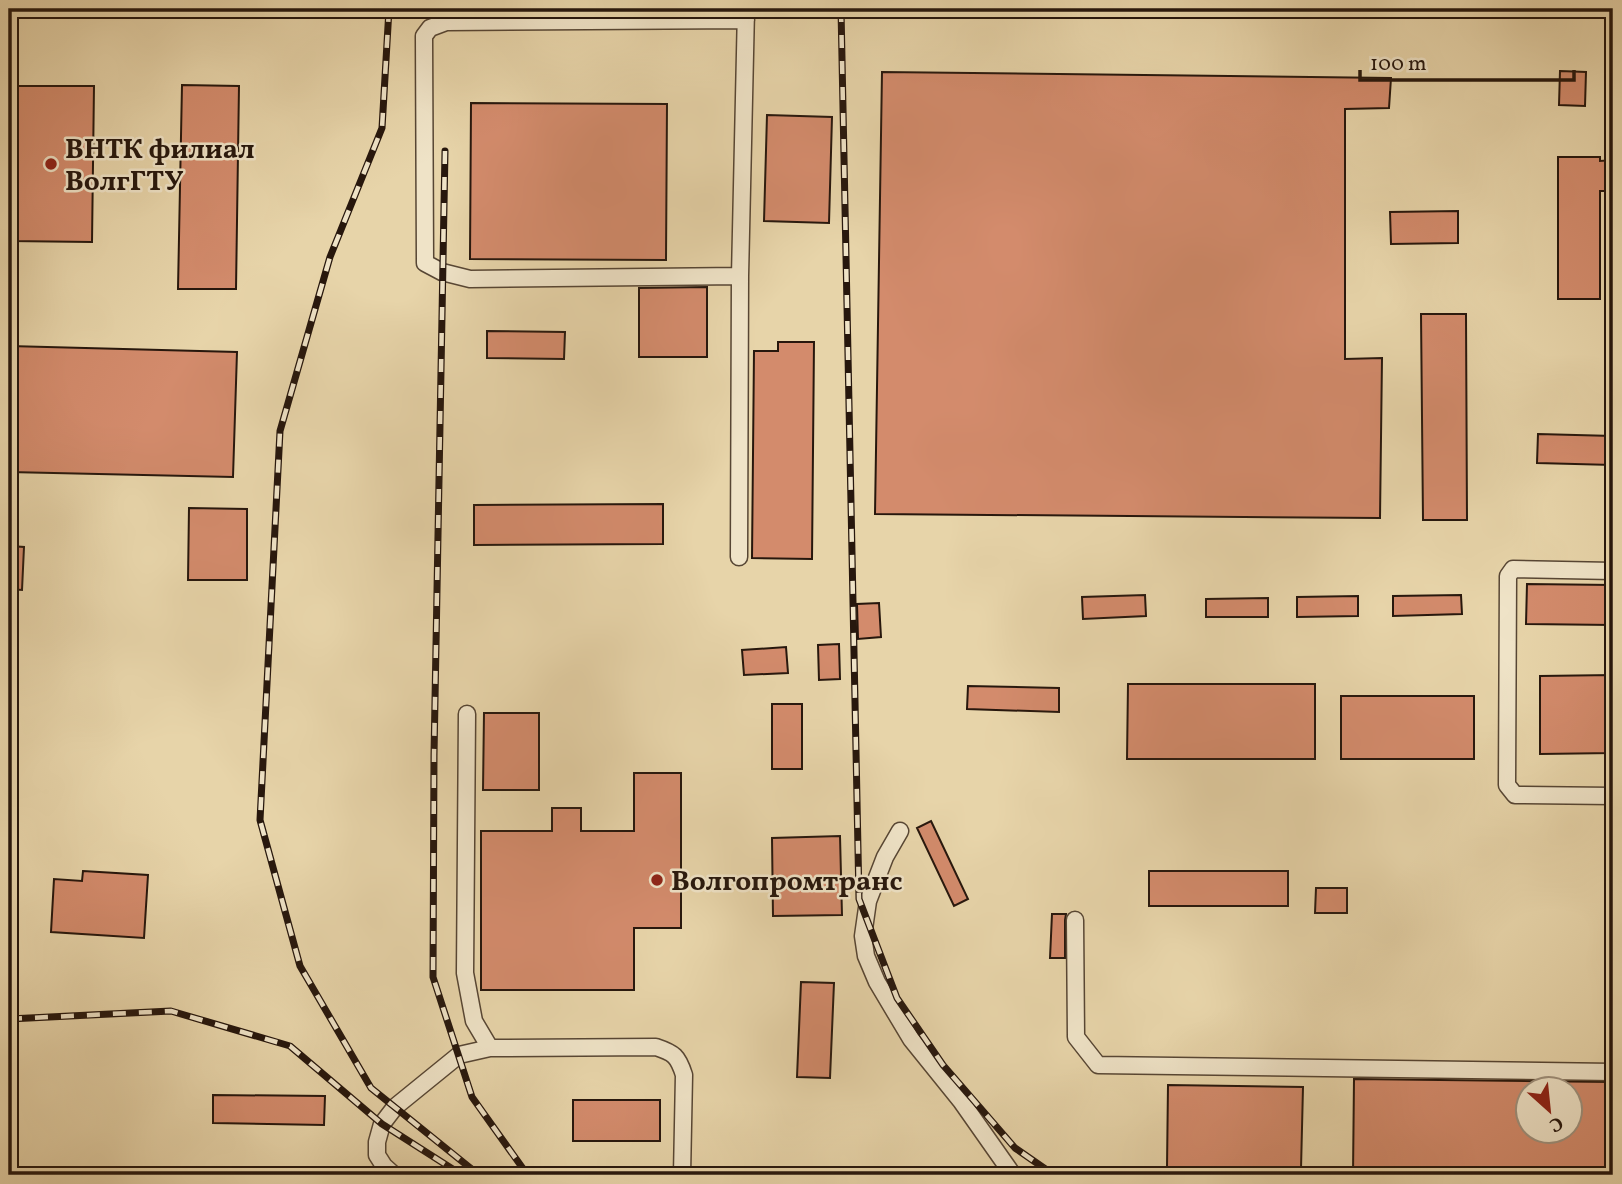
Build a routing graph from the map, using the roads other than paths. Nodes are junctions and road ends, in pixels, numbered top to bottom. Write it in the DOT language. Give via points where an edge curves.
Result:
graph roads {
  1 [pos="746,15"];
  2 [pos="740,276"];
  3 [pos="739,557"];
  4 [pos="1613,571"];
  5 [pos="467,714"];
  6 [pos="1613,796"];
  7 [pos="900,831"];
  8 [pos="1075,919"];
  9 [pos="491,1048"];
  10 [pos="1613,1072"];
  11 [pos="394,1175"];
  12 [pos="682,1175"];
  13 [pos="1013,1175"];
  1 -- 2 [label="lane"];
  1 -- 2 [label="lane" via="446,22 430,28 424,36 425,263 470,279"];
  2 -- 3 [label="lane"];
  4 -- 6 [label="lane" via="1513,569 1508,576 1507,785 1515,795"];
  5 -- 9 [label="lane" via="464,973 474,1021"];
  7 -- 13 [label="lane" via="867,901 866,956 911,1039"];
  8 -- 10 [label="lane" via="1076,1037 1098,1065"];
  9 -- 11 [label="lane" via="459,1055 395,1107 382,1124 377,1155"];
  9 -- 12 [label="lane" via="656,1047 669,1052 679,1060 684,1075"];
}
